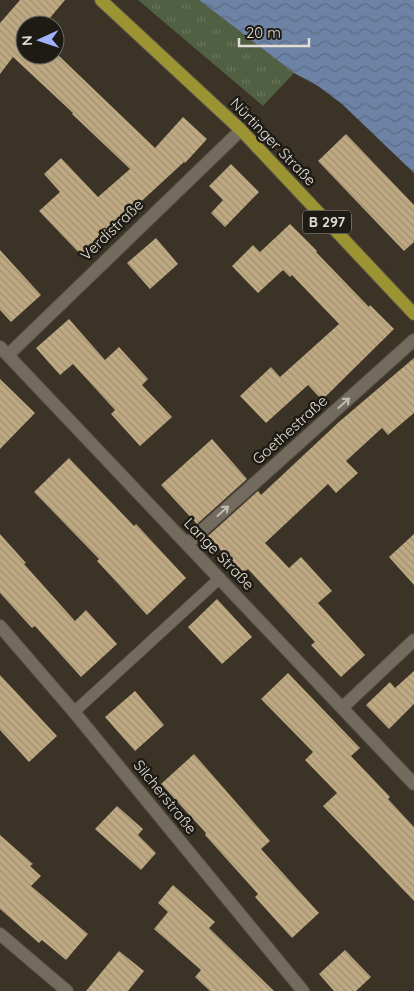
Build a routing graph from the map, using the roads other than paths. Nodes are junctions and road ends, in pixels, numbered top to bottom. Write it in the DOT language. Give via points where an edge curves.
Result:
graph roads {
  1 [pos="101,0"];
  2 [pos="241,130"];
  3 [pos="414,314"];
  4 [pos="414,340"];
  5 [pos="4,351"];
  6 [pos="187,544"];
  7 [pos="220,578"];
  8 [pos="0,626"];
  9 [pos="414,640"];
  10 [pos="342,708"];
  11 [pos="74,712"];
  12 [pos="414,784"];
  13 [pos="0,934"];
  14 [pos="67,991"];
  15 [pos="303,991"];
  1 -- 2 [label="main road, Nürtinger Straße / B 297"];
  2 -- 3 [label="main road, Nürtinger Straße / B 297"];
  2 -- 5 [label="street, Verdistraße"];
  6 -- 4 [label="street, Goethestraße, one-way"];
  5 -- 6 [label="street, Lange Straße"];
  6 -- 7 [label="street, Lange Straße"];
  7 -- 10 [label="street, Lange Straße"];
  7 -- 11 [label="lane"];
  8 -- 11 [label="street, Silcherstraße"];
  9 -- 10 [label="street"];
  10 -- 12 [label="street, Lange Straße"];
  11 -- 15 [label="street, Silcherstraße"];
  13 -- 14 [label="street"];
}
